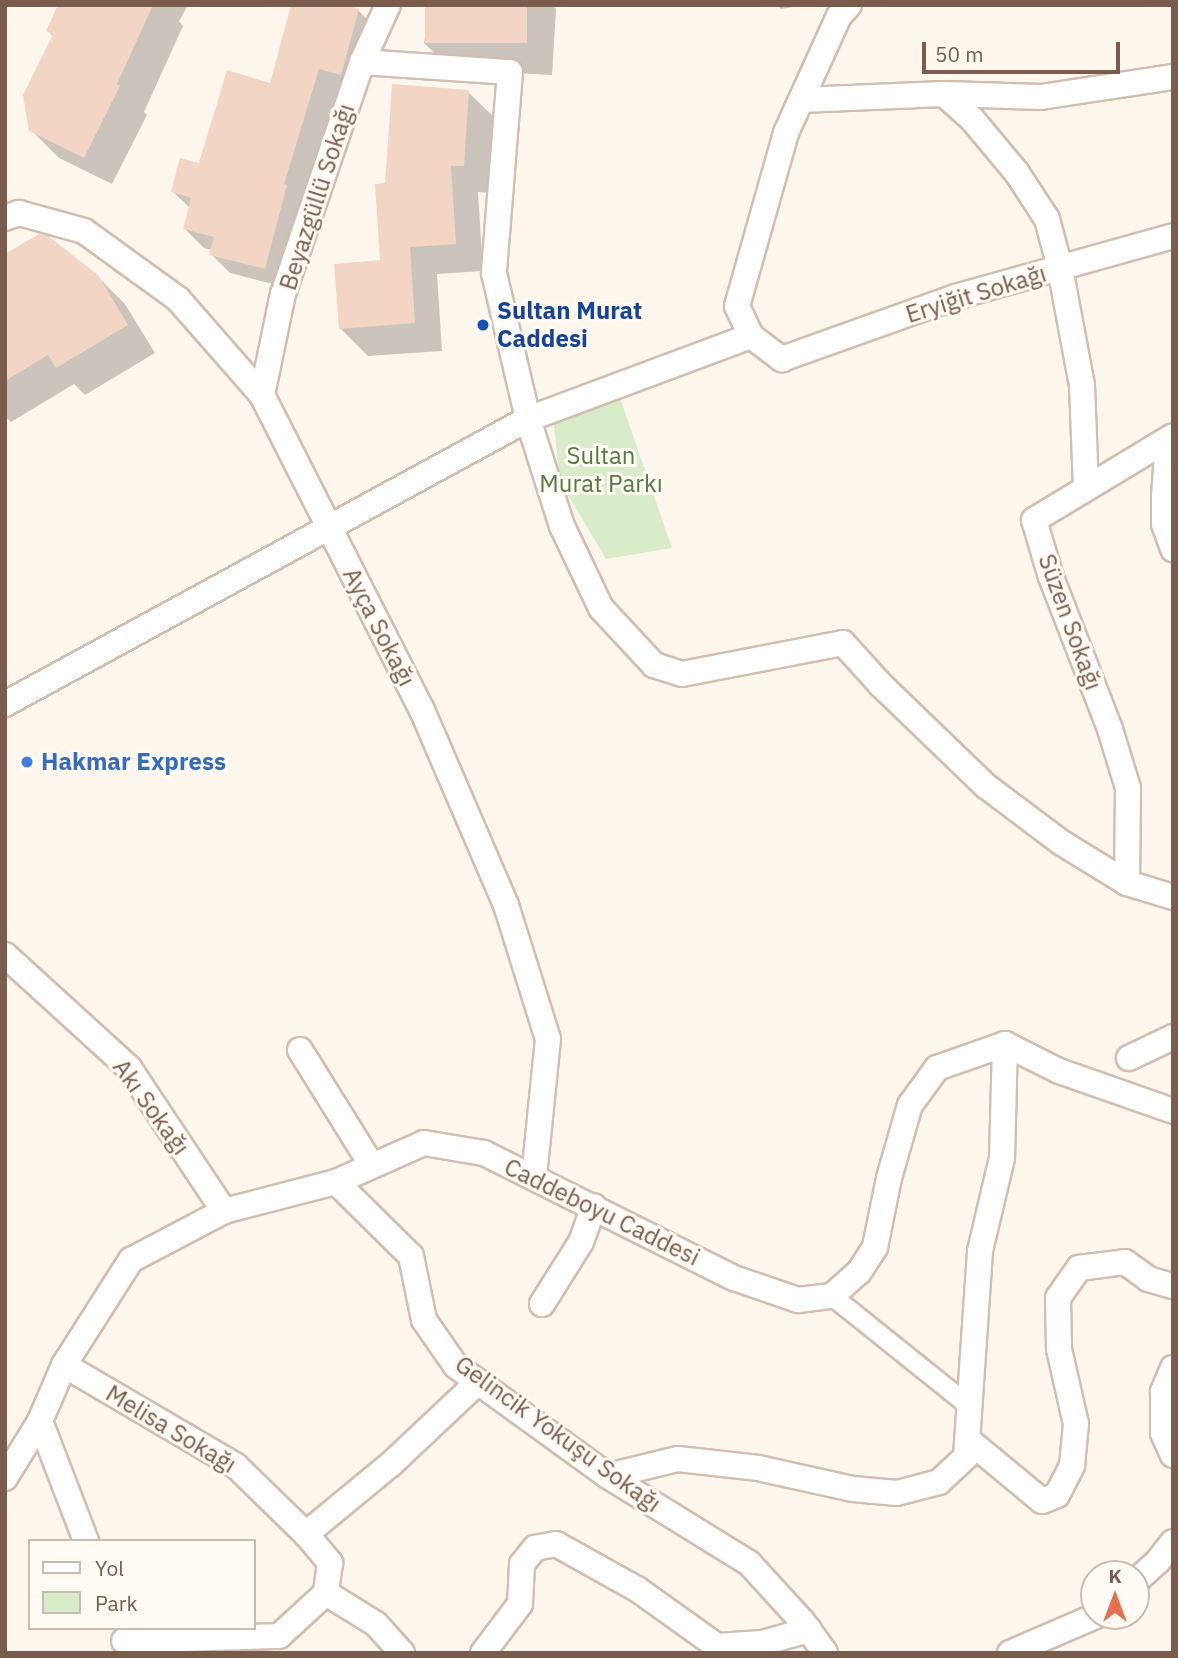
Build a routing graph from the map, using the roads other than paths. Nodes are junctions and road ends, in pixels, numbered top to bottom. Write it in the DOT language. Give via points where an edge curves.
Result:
graph roads {
  1 [pos="388,5"];
  2 [pos="849,5"];
  3 [pos="362,62"];
  4 [pos="1173,77"];
  5 [pos="944,94"];
  6 [pos="801,100"];
  7 [pos="5,218"];
  8 [pos="1173,236"];
  9 [pos="1060,268"];
  10 [pos="751,336"];
  11 [pos="262,395"];
  12 [pos="527,419"];
  13 [pos="1173,436"];
  14 [pos="1173,444"];
  15 [pos="1086,488"];
  16 [pos="329,529"];
  17 [pos="1173,549"];
  18 [pos="5,704"];
  19 [pos="1126,883"];
  20 [pos="1169,891"];
  21 [pos="5,955"];
  22 [pos="1173,1037"];
  23 [pos="1005,1044"];
  24 [pos="300,1050"];
  25 [pos="1129,1058"];
  26 [pos="1173,1111"];
  27 [pos="371,1164"];
  28 [pos="534,1177"];
  29 [pos="336,1182"];
  30 [pos="594,1206"];
  31 [pos="224,1211"];
  32 [pos="1173,1286"];
  33 [pos="832,1296"];
  34 [pos="542,1304"];
  35 [pos="64,1365"];
  36 [pos="1173,1368"];
  37 [pos="478,1382"];
  38 [pos="968,1405"];
  39 [pos="40,1420"];
  40 [pos="967,1439"];
  41 [pos="1173,1455"];
  42 [pos="608,1476"];
  43 [pos="5,1478"];
  44 [pos="306,1534"];
  45 [pos="85,1539"];
  46 [pos="1173,1542"];
  47 [pos="1150,1568"];
  48 [pos="326,1593"];
  49 [pos="1080,1623"];
  50 [pos="809,1630"];
  51 [pos="123,1641"];
  52 [pos="402,1653"];
  53 [pos="483,1653"];
  54 [pos="825,1653"];
  55 [pos="1010,1653"];
  1 -- 3 [label="street, Beyazgüllü Sokağı"];
  2 -- 6 [label="street" via="839,16"];
  3 -- 11 [label="street, Beyazgüllü Sokağı" via="284,294"];
  3 -- 12 [label="street" via="510,72 494,273"];
  4 -- 5 [label="street" via="1041,97"];
  5 -- 6 [label="street"];
  5 -- 9 [label="street" via="972,119 1017,173 1047,219"];
  6 -- 10 [label="street" via="786,133 737,306"];
  7 -- 11 [label="street, Ayça Sokağı" via="19,214 84,231 178,299"];
  8 -- 9 [label="street, Eryiğit Sokağı"];
  9 -- 10 [label="street, Eryiğit Sokağı" via="955,298 782,359"];
  9 -- 15 [label="street" via="1082,384"];
  10 -- 12 [label="street"];
  11 -- 16 [label="street, Ayça Sokağı"];
  12 -- 16 [label="street"];
  12 -- 19 [label="street" via="562,526 601,608 654,665 682,674 843,643 986,786 1062,843"];
  13 -- 15 [label="street, Süzen Sokağı"];
  14 -- 17 [label="street" via="1167,453 1164,497 1164,524"];
  15 -- 19 [label="street, Süzen Sokağı" via="1034,520 1128,788"];
  16 -- 18 [label="street"];
  16 -- 28 [label="street, Ayça Sokağı" via="422,710 506,905 548,1039"];
  19 -- 20 [label="street"];
  21 -- 31 [label="street, Akı Sokağı" via="129,1068"];
  22 -- 25 [label="street"];
  23 -- 26 [label="street" via="1059,1071"];
  23 -- 33 [label="street" via="937,1068 910,1105 875,1247 859,1272"];
  23 -- 38 [label="street" via="1002,1158 980,1251"];
  24 -- 27 [label="street"];
  27 -- 28 [label="street, Caddeboyu Caddesi" via="424,1143 484,1153"];
  27 -- 29 [label="street, Caddeboyu Caddesi"];
  28 -- 30 [label="street, Caddeboyu Caddesi"];
  29 -- 31 [label="street, Caddeboyu Caddesi"];
  29 -- 37 [label="street, Gelincik Yokuşu Sokağı" via="411,1256 424,1320 456,1366"];
  30 -- 33 [label="street, Caddeboyu Caddesi" via="734,1278 798,1300"];
  30 -- 34 [label="street" via="582,1242"];
  31 -- 35 [label="street, Caddeboyu Caddesi" via="131,1260"];
  32 -- 40 [label="street" via="1148,1279 1125,1262 1079,1268 1058,1298 1059,1349 1076,1424 1072,1465 1057,1495 1042,1501"];
  33 -- 38 [label="street"];
  35 -- 39 [label="street, Caddeboyu Caddesi"];
  35 -- 44 [label="street, Melisa Sokağı" via="236,1466"];
  36 -- 41 [label="street" via="1163,1392 1163,1433"];
  37 -- 42 [label="street, Gelincik Yokuşu Sokağı"];
  37 -- 44 [label="street" via="391,1464"];
  38 -- 40 [label="street"];
  39 -- 43 [label="street, Caddeboyu Caddesi"];
  39 -- 45 [label="street"];
  40 -- 42 [label="street" via="966,1457 939,1482 897,1493 678,1459"];
  42 -- 50 [label="street, Gelincik Yokuşu Sokağı" via="749,1563"];
  44 -- 48 [label="street, Melisa Sokağı" via="330,1563"];
  46 -- 47 [label="street"];
  48 -- 51 [label="street" via="279,1636"];
  48 -- 52 [label="street" via="376,1624"];
  49 -- 55 [label="street"];
  50 -- 53 [label="street" via="762,1643 717,1646 637,1588 556,1544 534,1548 522,1564 520,1604"];
  50 -- 54 [label="street, Gelincik Yokuşu Sokağı"];
}
